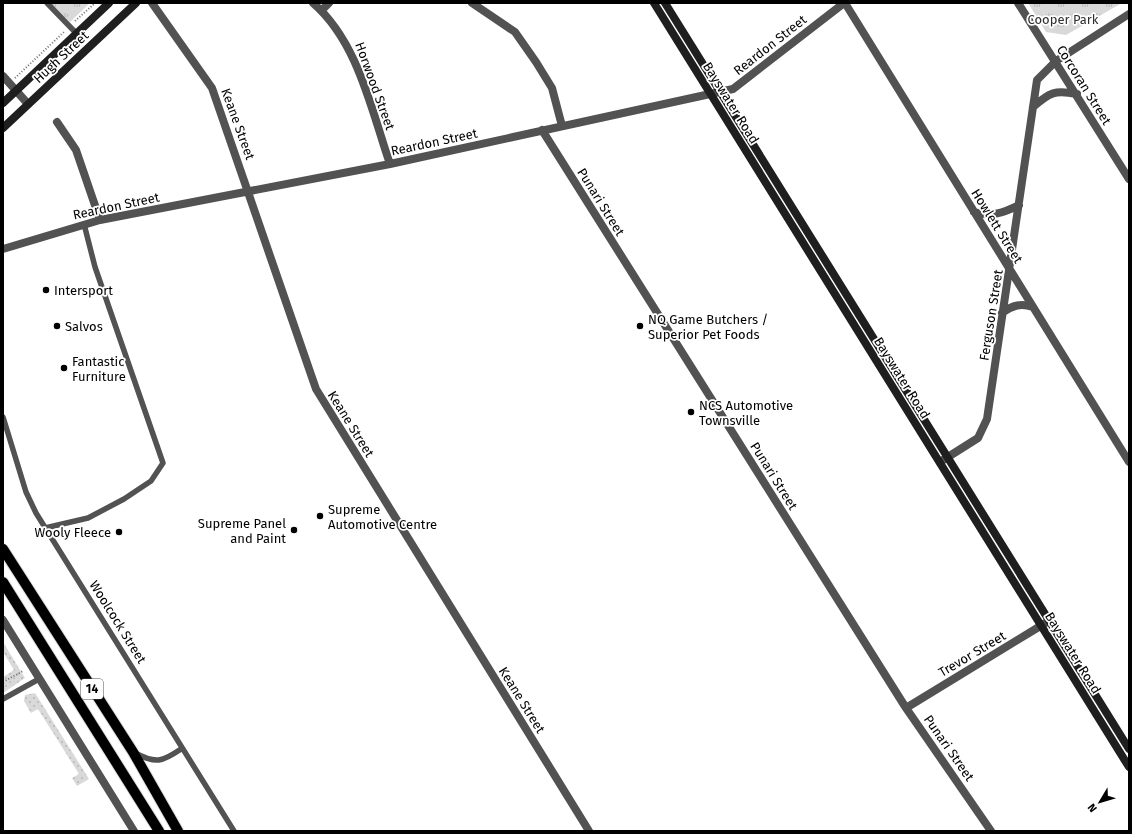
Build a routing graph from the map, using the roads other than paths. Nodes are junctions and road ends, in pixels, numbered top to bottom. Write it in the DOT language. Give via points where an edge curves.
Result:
graph roads {
  1 [pos="47,3"];
  2 [pos="109,3"];
  3 [pos="136,3"];
  4 [pos="152,3"];
  5 [pos="314,3"];
  6 [pos="329,3"];
  7 [pos="472,3"];
  8 [pos="654,3"];
  9 [pos="665,3"];
  10 [pos="844,3"];
  11 [pos="1018,3"];
  12 [pos="322,10"];
  13 [pos="1129,14"];
  14 [pos="77,34"];
  15 [pos="1056,61"];
  16 [pos="3,76"];
  17 [pos="16,90"];
  18 [pos="720,92"];
  19 [pos="710,93"];
  20 [pos="1077,94"];
  21 [pos="3,103"];
  22 [pos="28,104"];
  23 [pos="1033,107"];
  24 [pos="57,122"];
  25 [pos="562,126"];
  26 [pos="3,128"];
  27 [pos="542,130"];
  28 [pos="390,164"];
  29 [pos="1129,179"];
  30 [pos="249,191"];
  31 [pos="1019,204"];
  32 [pos="974,212"];
  33 [pos="100,220"];
  34 [pos="84,224"];
  35 [pos="3,249"];
  36 [pos="1010,271"];
  37 [pos="1033,307"];
  38 [pos="1002,313"];
  39 [pos="3,416"];
  40 [pos="948,457"];
  41 [pos="940,462"];
  42 [pos="1129,462"];
  43 [pos="44,528"];
  44 [pos="3,549"];
  45 [pos="3,582"];
  46 [pos="3,620"];
  47 [pos="1049,621"];
  48 [pos="1042,626"];
  49 [pos="39,679"];
  50 [pos="3,700"];
  51 [pos="906,708"];
  52 [pos="181,748"];
  53 [pos="1129,749"];
  54 [pos="133,752"];
  55 [pos="1128,764"];
  56 [pos="134,831"];
  57 [pos="158,831"];
  58 [pos="178,831"];
  59 [pos="233,831"];
  60 [pos="589,831"];
  61 [pos="991,831"];
  1 -- 14 [label="lane"];
  2 -- 14 [label="main road, Hugh Street"];
  3 -- 22 [label="main road, Hugh Street"];
  4 -- 30 [label="street, Keane Street" via="212,88"];
  5 -- 12 [label="street, Horwood Street"];
  6 -- 12 [label="street"];
  7 -- 25 [label="street" via="515,32 552,88"];
  8 -- 19 [label="main road, Bayswater Road"];
  9 -- 18 [label="main road, Bayswater Road"];
  10 -- 18 [label="street, Reardon Street" via="733,89"];
  10 -- 32 [label="street, Howlett Street"];
  11 -- 15 [label="street, Corcoran Street"];
  12 -- 28 [label="street, Horwood Street" via="343,37 352,55"];
  13 -- 15 [label="street, Ferguson Street"];
  14 -- 17 [label="main road, Hugh Street"];
  15 -- 20 [label="street, Corcoran Street"];
  15 -- 23 [label="street, Ferguson Street" via="1037,80"];
  16 -- 17 [label="street"];
  17 -- 21 [label="main road, Hugh Street"];
  17 -- 22 [label="street"];
  18 -- 19 [label="street, Reardon Street"];
  18 -- 40 [label="main road, Bayswater Road"];
  19 -- 25 [label="street, Reardon Street"];
  19 -- 41 [label="main road, Bayswater Road"];
  20 -- 23 [label="street" via="1060,91 1045,97"];
  20 -- 29 [label="street, Corcoran Street"];
  22 -- 26 [label="main road, Hugh Street"];
  23 -- 31 [label="street, Ferguson Street"];
  24 -- 33 [label="street" via="76,150"];
  25 -- 27 [label="street, Reardon Street"];
  27 -- 28 [label="street, Reardon Street"];
  27 -- 51 [label="street, Punari Street"];
  28 -- 30 [label="street, Reardon Street"];
  30 -- 33 [label="street, Reardon Street"];
  30 -- 60 [label="street, Keane Street" via="316,389"];
  31 -- 32 [label="street" via="1001,214 985,216"];
  31 -- 36 [label="street, Ferguson Street"];
  32 -- 36 [label="street, Howlett Street"];
  33 -- 34 [label="street, Reardon Street"];
  34 -- 35 [label="street, Reardon Street"];
  34 -- 43 [label="lane" via="95,267 163,463 151,482 124,499 88,518"];
  36 -- 37 [label="street, Howlett Street"];
  36 -- 38 [label="street, Ferguson Street"];
  37 -- 38 [label="street" via="1024,304 1012,306"];
  37 -- 42 [label="street, Howlett Street"];
  38 -- 40 [label="street, Ferguson Street" via="987,419 972,443"];
  39 -- 43 [label="lane, Woolcock Street" via="26,492"];
  40 -- 41 [label="street, Ferguson Street"];
  40 -- 47 [label="main road, Bayswater Road"];
  41 -- 48 [label="main road, Bayswater Road"];
  43 -- 52 [label="lane, Woolcock Street"];
  44 -- 54 [label="main road, 14"];
  45 -- 57 [label="main road, 14"];
  46 -- 49 [label="street"];
  47 -- 48 [label="street, Trevor Street"];
  47 -- 53 [label="main road, Bayswater Road"];
  48 -- 51 [label="street, Trevor Street"];
  48 -- 55 [label="main road, Bayswater Road"];
  49 -- 50 [label="lane"];
  49 -- 56 [label="street"];
  51 -- 61 [label="street, Punari Street"];
  52 -- 54 [label="lane" via="171,756 157,761 148,760"];
  52 -- 59 [label="lane, Woolcock Street"];
  54 -- 58 [label="main road, 14"];
}
